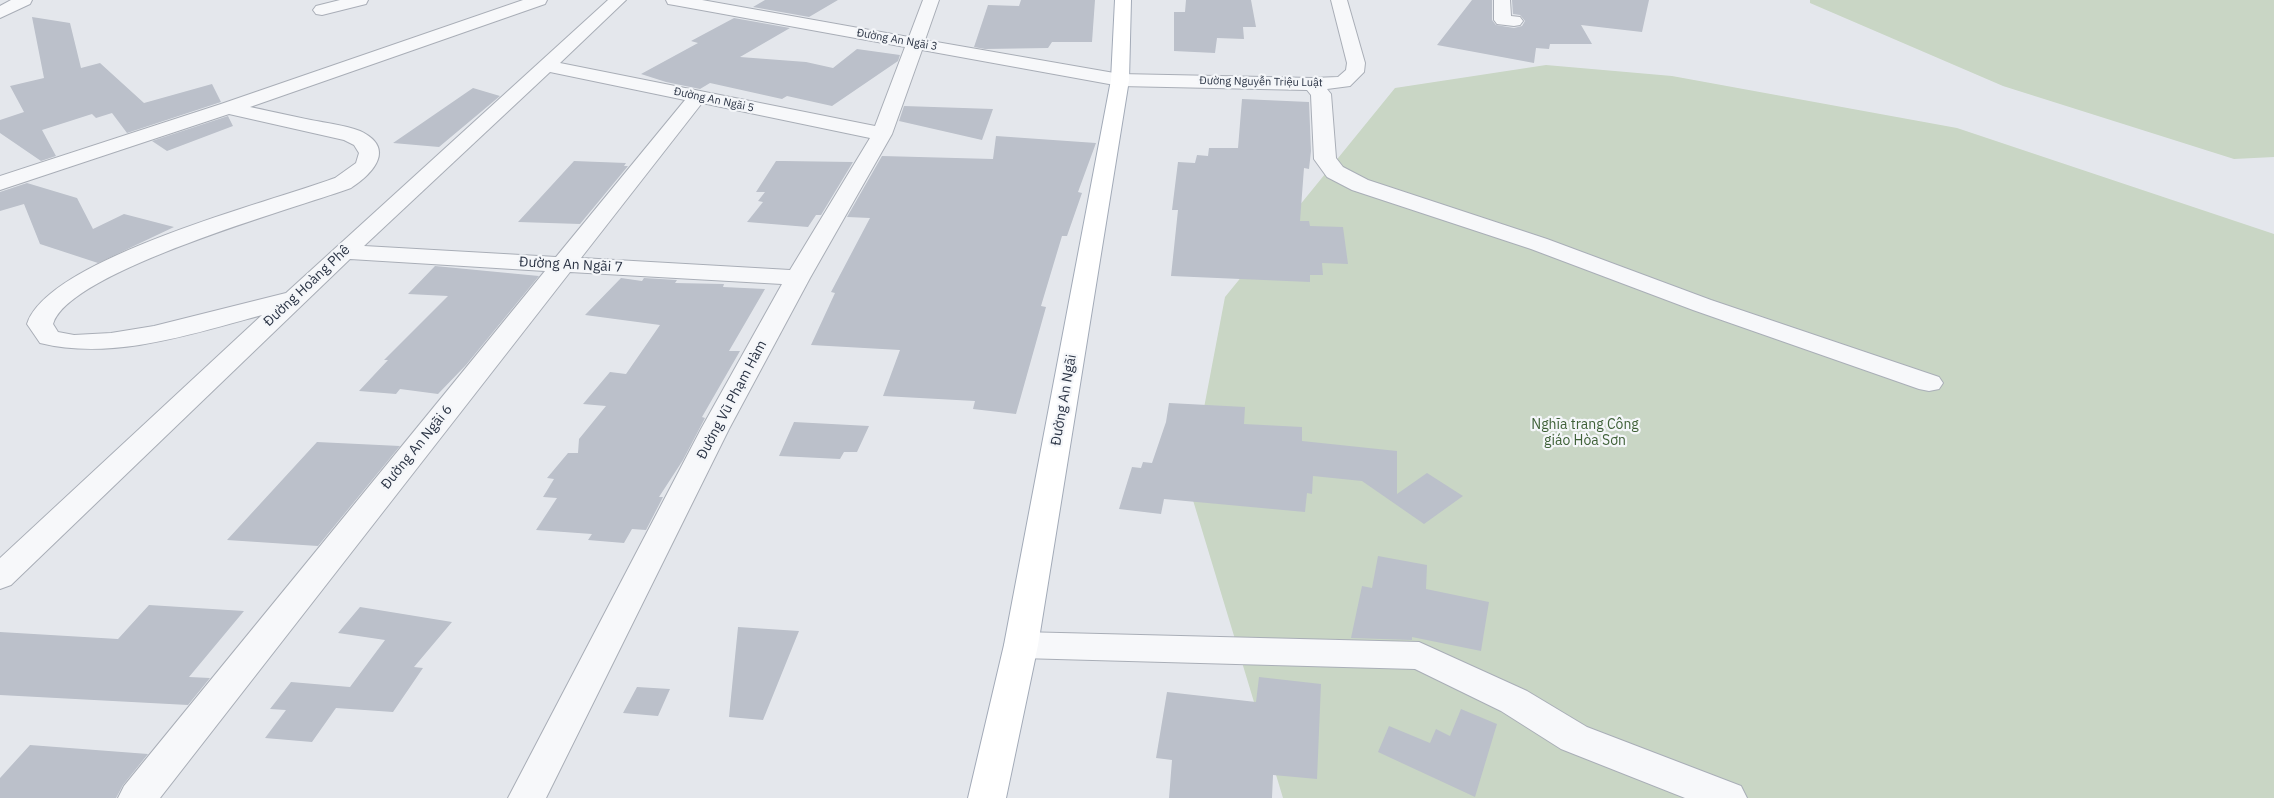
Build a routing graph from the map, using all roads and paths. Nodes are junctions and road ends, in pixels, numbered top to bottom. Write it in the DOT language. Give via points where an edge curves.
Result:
graph roads {
  1 [pos="24,0"];
  2 [pos="360,0"];
  3 [pos="539,0"];
  4 [pos="618,0"];
  5 [pos="674,0"];
  6 [pos="930,0"];
  7 [pos="1123,0"];
  8 [pos="1339,0"];
  9 [pos="1502,0"];
  10 [pos="322,10"];
  11 [pos="0,13"];
  12 [pos="1514,21"];
  13 [pos="915,44"];
  14 [pos="547,66"];
  15 [pos="1120,80"];
  16 [pos="1313,84"];
  17 [pos="697,97"];
  18 [pos="228,108"];
  19 [pos="882,134"];
  20 [pos="0,183"];
  21 [pos="344,252"];
  22 [pos="564,264"];
  23 [pos="798,278"];
  24 [pos="295,298"];
  25 [pos="1929,383"];
  26 [pos="0,577"];
  27 [pos="1021,645"];
  28 [pos="137,798"];
  29 [pos="527,798"];
  30 [pos="987,798"];
  31 [pos="1728,798"];
  1 -- 11 [label="street"];
  2 -- 10 [label="street"];
  3 -- 18 [label="street"];
  4 -- 14 [label="street, Đường Hoàng Phê"];
  5 -- 13 [label="street, Đường An Ngãi 3"];
  6 -- 13 [label="street, Đường Vũ Phạm Hàm"];
  7 -- 15 [label="main road, Đường An Ngãi"];
  8 -- 16 [label="street, Đường Nguyễn Triệu Luật" via="1356,63 1354,72 1343,82"];
  9 -- 12 [label="street" via="1503,20"];
  13 -- 15 [label="street, Đường An Ngãi 3"];
  13 -- 19 [label="street, Đường Vũ Phạm Hàm"];
  14 -- 17 [label="street, Đường An Ngãi 5"];
  14 -- 21 [label="street, Đường Hoàng Phê"];
  15 -- 16 [label="street, Đường Nguyễn Triệu Luật"];
  15 -- 27 [label="main road, Đường An Ngãi"];
  16 -- 25 [label="street" via="1321,94 1325,159 1335,172 1360,185 1539,244 1702,305"];
  17 -- 19 [label="street, Đường An Ngãi 5"];
  17 -- 22 [label="street, Đường An Ngãi 6"];
  18 -- 20 [label="street"];
  18 -- 24 [label="street" via="351,135 364,140 369,148 369,157 355,176 343,183 176,239 118,263 59,299 40,320 39,330 44,337 55,341 77,344 105,342 152,334"];
  19 -- 23 [label="street, Đường Vũ Phạm Hàm"];
  21 -- 22 [label="street, Đường An Ngãi 7"];
  21 -- 24 [label="street, Đường Hoàng Phê"];
  22 -- 23 [label="street, Đường An Ngãi 7"];
  22 -- 28 [label="street, Đường An Ngãi 6"];
  23 -- 29 [label="street, Đường Vũ Phạm Hàm" via="715,429"];
  24 -- 26 [label="street, Đường Hoàng Phê"];
  27 -- 30 [label="main road, Đường An Ngãi"];
  27 -- 31 [label="street" via="1419,656 1514,701 1574,738"];
}
